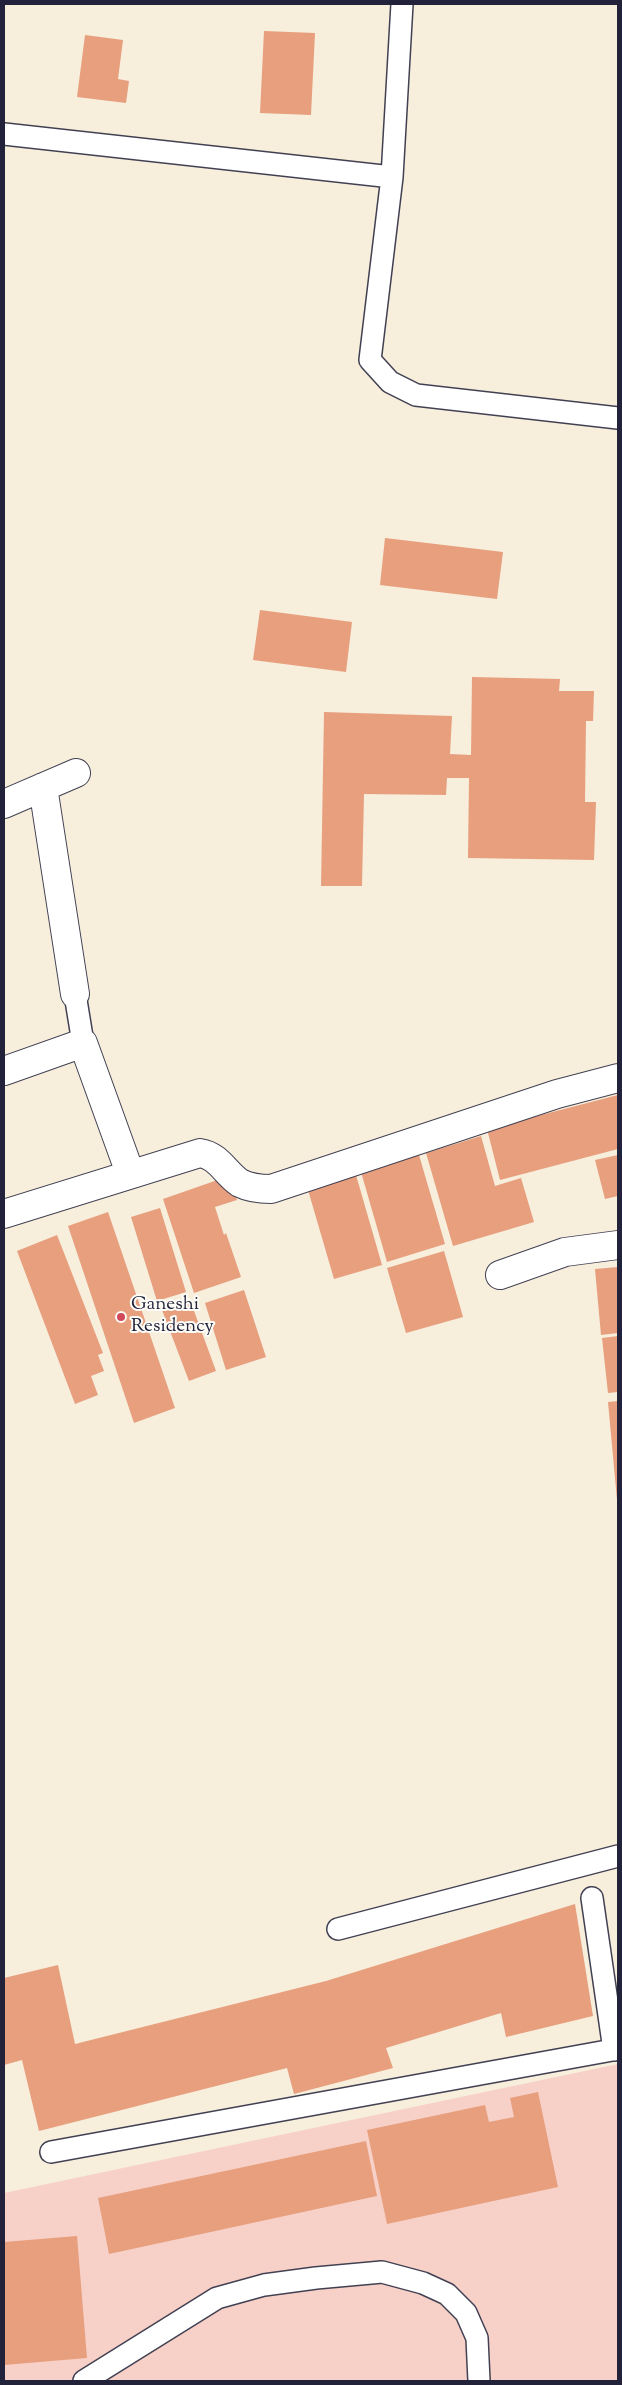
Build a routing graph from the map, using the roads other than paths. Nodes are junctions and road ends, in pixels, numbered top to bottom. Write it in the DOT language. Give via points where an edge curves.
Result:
graph roads {
  1 [pos="402,4"];
  2 [pos="4,134"];
  3 [pos="392,177"];
  4 [pos="618,418"];
  5 [pos="76,773"];
  6 [pos="43,787"];
  7 [pos="4,804"];
  8 [pos="75,994"];
  9 [pos="83,1043"];
  10 [pos="4,1071"];
  11 [pos="618,1078"];
  12 [pos="130,1174"];
  13 [pos="4,1214"];
  14 [pos="618,1245"];
  15 [pos="500,1275"];
  16 [pos="618,1856"];
  17 [pos="592,1898"];
  18 [pos="338,1929"];
  19 [pos="616,2049"];
  20 [pos="51,2152"];
  21 [pos="84,2381"];
  22 [pos="479,2381"];
  1 -- 3 [label="lane"];
  2 -- 3 [label="lane"];
  3 -- 4 [label="lane" via="370,360 390,382 416,395"];
  5 -- 6 [label="street"];
  6 -- 7 [label="street"];
  6 -- 8 [label="street"];
  8 -- 9 [label="lane"];
  9 -- 10 [label="street"];
  9 -- 12 [label="street"];
  11 -- 12 [label="street" via="557,1094 271,1189 254,1188 240,1182 216,1159 200,1152"];
  12 -- 13 [label="street"];
  14 -- 15 [label="street" via="565,1252"];
  16 -- 18 [label="lane"];
  17 -- 19 [label="lane"];
  19 -- 20 [label="lane"];
  21 -- 22 [label="lane" via="218,2298 264,2285 382,2272 423,2282 447,2294 466,2313 477,2338"];
}
